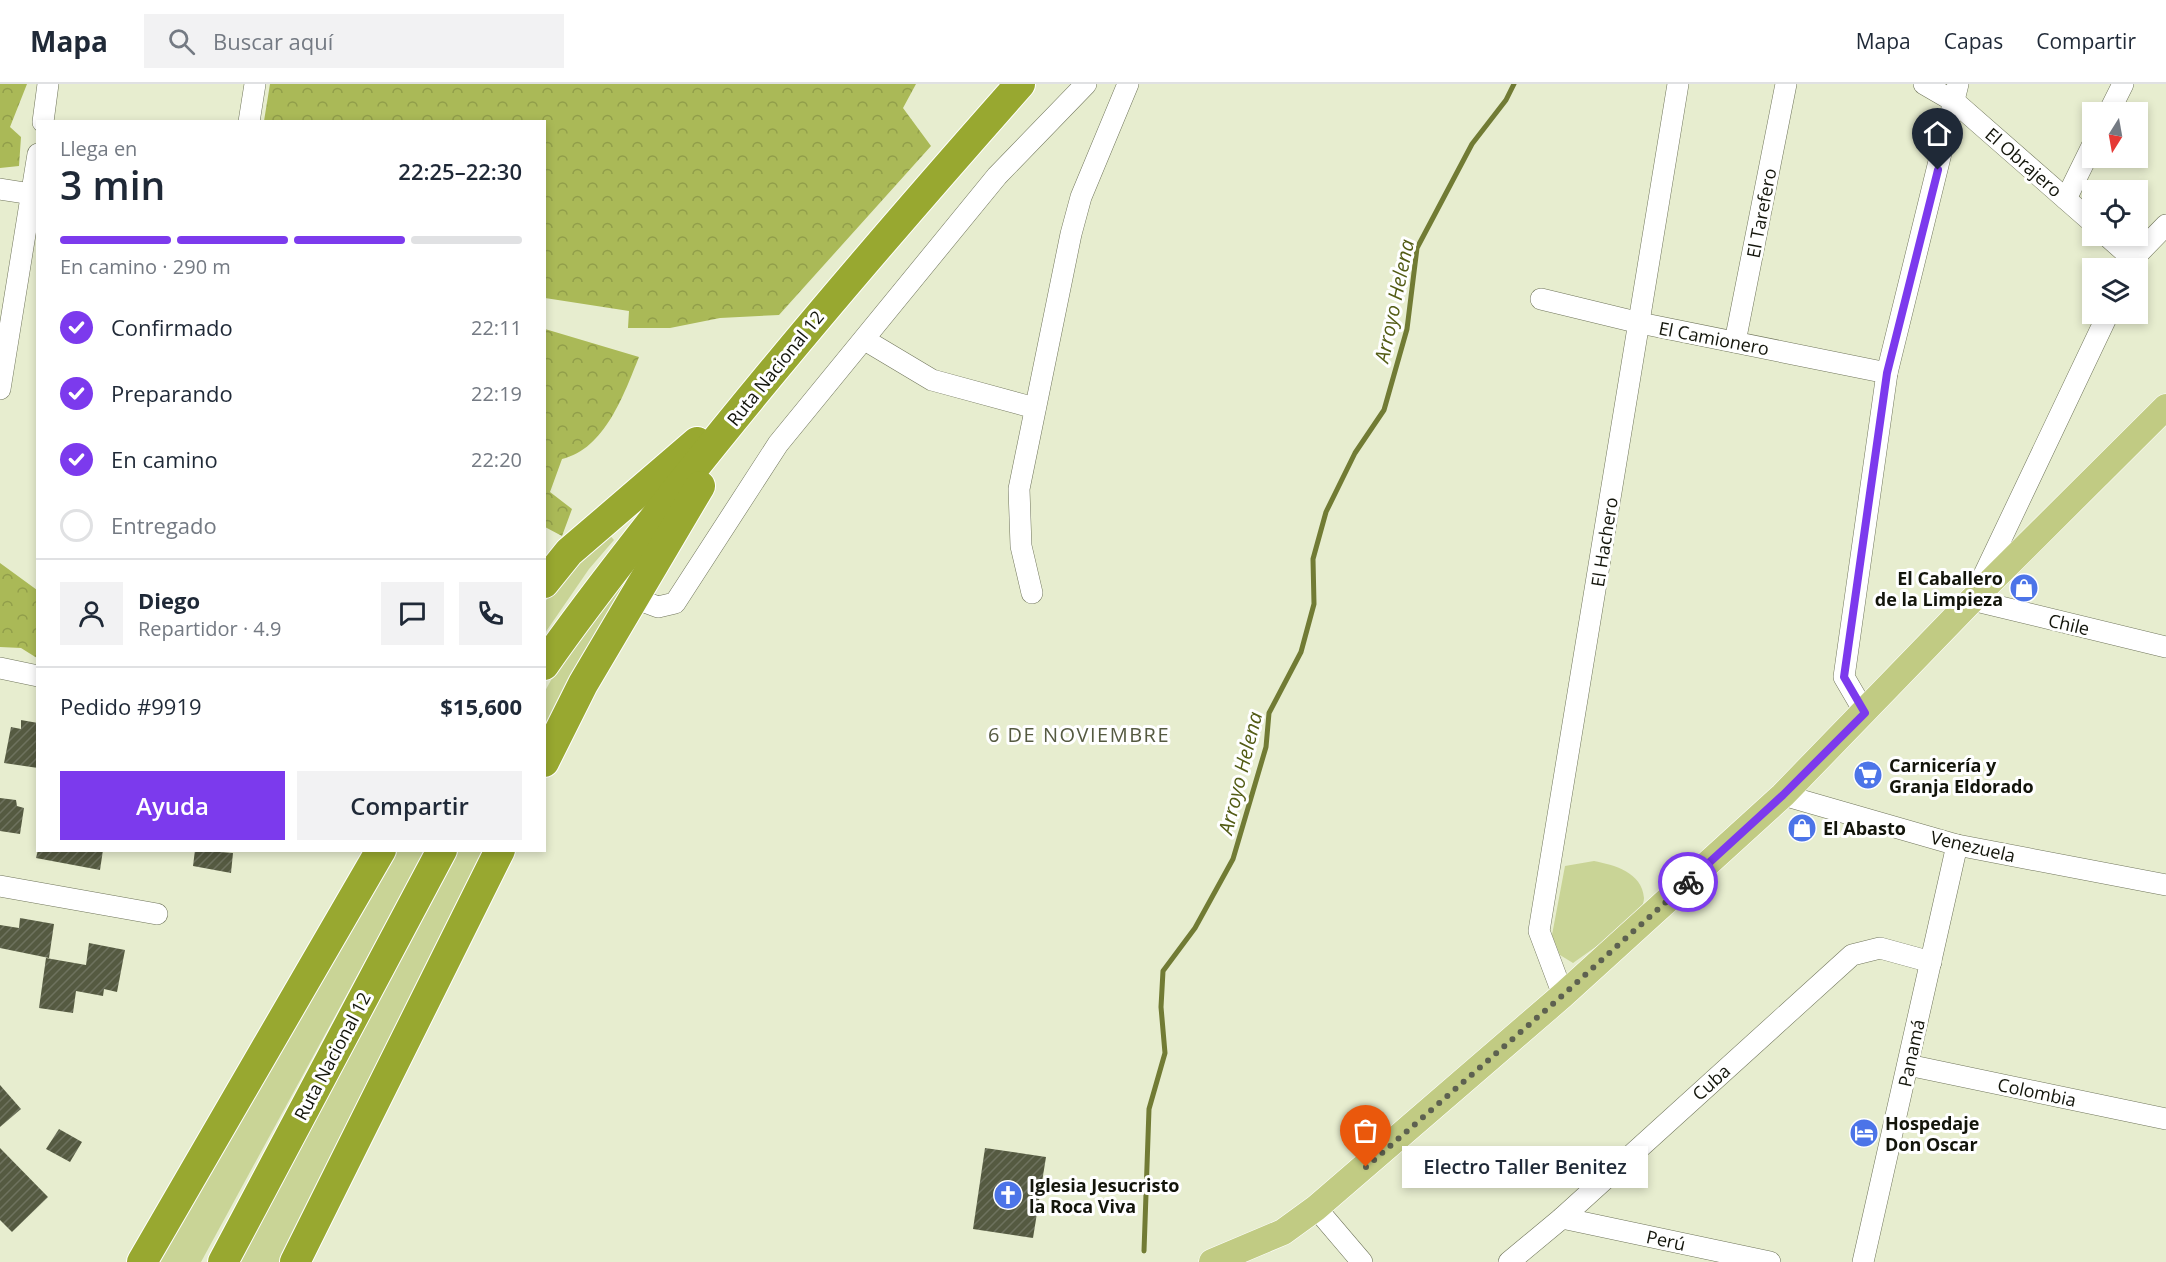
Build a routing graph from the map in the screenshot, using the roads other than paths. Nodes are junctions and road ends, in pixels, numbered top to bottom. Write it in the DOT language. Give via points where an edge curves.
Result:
graph roads {
  1 [pos="48,84"];
  2 [pos="255,84"];
  3 [pos="1020,84"];
  4 [pos="1086,84"];
  5 [pos="1128,84"];
  6 [pos="1678,84"];
  7 [pos="1786,84"];
  8 [pos="1924,84"];
  9 [pos="2122,84"];
  10 [pos="1956,93"];
  11 [pos="2114,102"];
  12 [pos="42,120"];
  13 [pos="249,120"];
  14 [pos="2082,166"];
  15 [pos="36,174"];
  16 [pos="0,189"];
  17 [pos="34,195"];
  18 [pos="2066,199"];
  19 [pos="2082,213"];
  20 [pos="2166,225"];
  21 [pos="2116,246"];
  22 [pos="2126,258"];
  23 [pos="2136,258"];
  24 [pos="1541,299"];
  25 [pos="1640,323"];
  26 [pos="2103,324"];
  27 [pos="865,340"];
  28 [pos="1735,342"];
  29 [pos="1887,373"];
  30 [pos="762,383"];
  31 [pos="0,389"];
  32 [pos="2166,407"];
  33 [pos="1035,408"];
  34 [pos="546,581"];
  35 [pos="1032,593"];
  36 [pos="634,598"];
  37 [pos="1972,600"];
  38 [pos="2166,647"];
  39 [pos="546,662"];
  40 [pos="0,668"];
  41 [pos="36,676"];
  42 [pos="1865,713"];
  43 [pos="546,758"];
  44 [pos="1783,795"];
  45 [pos="1958,844"];
  46 [pos="380,852"];
  47 [pos="441,852"];
  48 [pos="499,852"];
  49 [pos="2166,885"];
  50 [pos="0,886"];
  51 [pos="157,914"];
  52 [pos="1930,962"];
  53 [pos="1563,995"];
  54 [pos="1908,1065"];
  55 [pos="2166,1119"];
  56 [pos="1316,1208"];
  57 [pos="1562,1218"];
  58 [pos="142,1262"];
  59 [pos="223,1262"];
  60 [pos="295,1262"];
  61 [pos="1212,1262"];
  62 [pos="1362,1262"];
  63 [pos="1509,1262"];
  64 [pos="1770,1262"];
  65 [pos="1863,1262"];
  1 -- 12 [label="street"];
  2 -- 13 [label="street"];
  3 -- 30 [label="highway, Ruta Nacional 12"];
  4 -- 27 [label="street" via="998,176"];
  5 -- 33 [label="street" via="1071,234"];
  6 -- 25 [label="street, El Hachero"];
  7 -- 28 [label="street, El Tarefero"];
  8 -- 10 [label="street, El Obrajero"];
  9 -- 11 [label="street"];
  10 -- 18 [label="street, El Obrajero"];
  10 -- 29 [label="street"];
  14 -- 18 [label="street"];
  15 -- 17 [label="street"];
  16 -- 17 [label="street"];
  17 -- 31 [label="street"];
  18 -- 19 [label="street, El Obrajero"];
  20 -- 23 [label="street"];
  21 -- 22 [label="street"];
  24 -- 25 [label="street, El Camionero"];
  25 -- 28 [label="street, El Camionero"];
  25 -- 53 [label="street, El Hachero" via="1539,931"];
  26 -- 37 [label="street"];
  27 -- 33 [label="street" via="932,380"];
  27 -- 36 [label="street" via="778,444 675,603 658,607"];
  28 -- 29 [label="street, El Camionero"];
  29 -- 42 [label="street" via="1844,677"];
  30 -- 34 [label="highway" via="569,552"];
  30 -- 36 [label="highway"];
  30 -- 39 [label="highway, Ruta Nacional 12"];
  32 -- 37 [label="main road"];
  33 -- 35 [label="street" via="1019,489 1021,546"];
  36 -- 43 [label="highway" via="583,684"];
  37 -- 38 [label="street, Chile"];
  37 -- 42 [label="main road"];
  40 -- 41 [label="street"];
  42 -- 44 [label="main road"];
  44 -- 45 [label="street, Venezuela"];
  44 -- 53 [label="main road"];
  45 -- 49 [label="street, Venezuela"];
  45 -- 52 [label="street, Panamá"];
  46 -- 58 [label="highway"];
  47 -- 59 [label="highway, Ruta Nacional 12"];
  48 -- 60 [label="highway"];
  50 -- 51 [label="street"];
  52 -- 54 [label="street, Panamá"];
  52 -- 57 [label="street, Cuba" via="1880,948 1852,955"];
  53 -- 56 [label="main road"];
  54 -- 55 [label="street, Colombia"];
  54 -- 65 [label="street, Panamá"];
  56 -- 61 [label="main road" via="1283,1232"];
  56 -- 62 [label="street"];
  57 -- 63 [label="street, Cuba"];
  57 -- 64 [label="street, Perú"];
}
